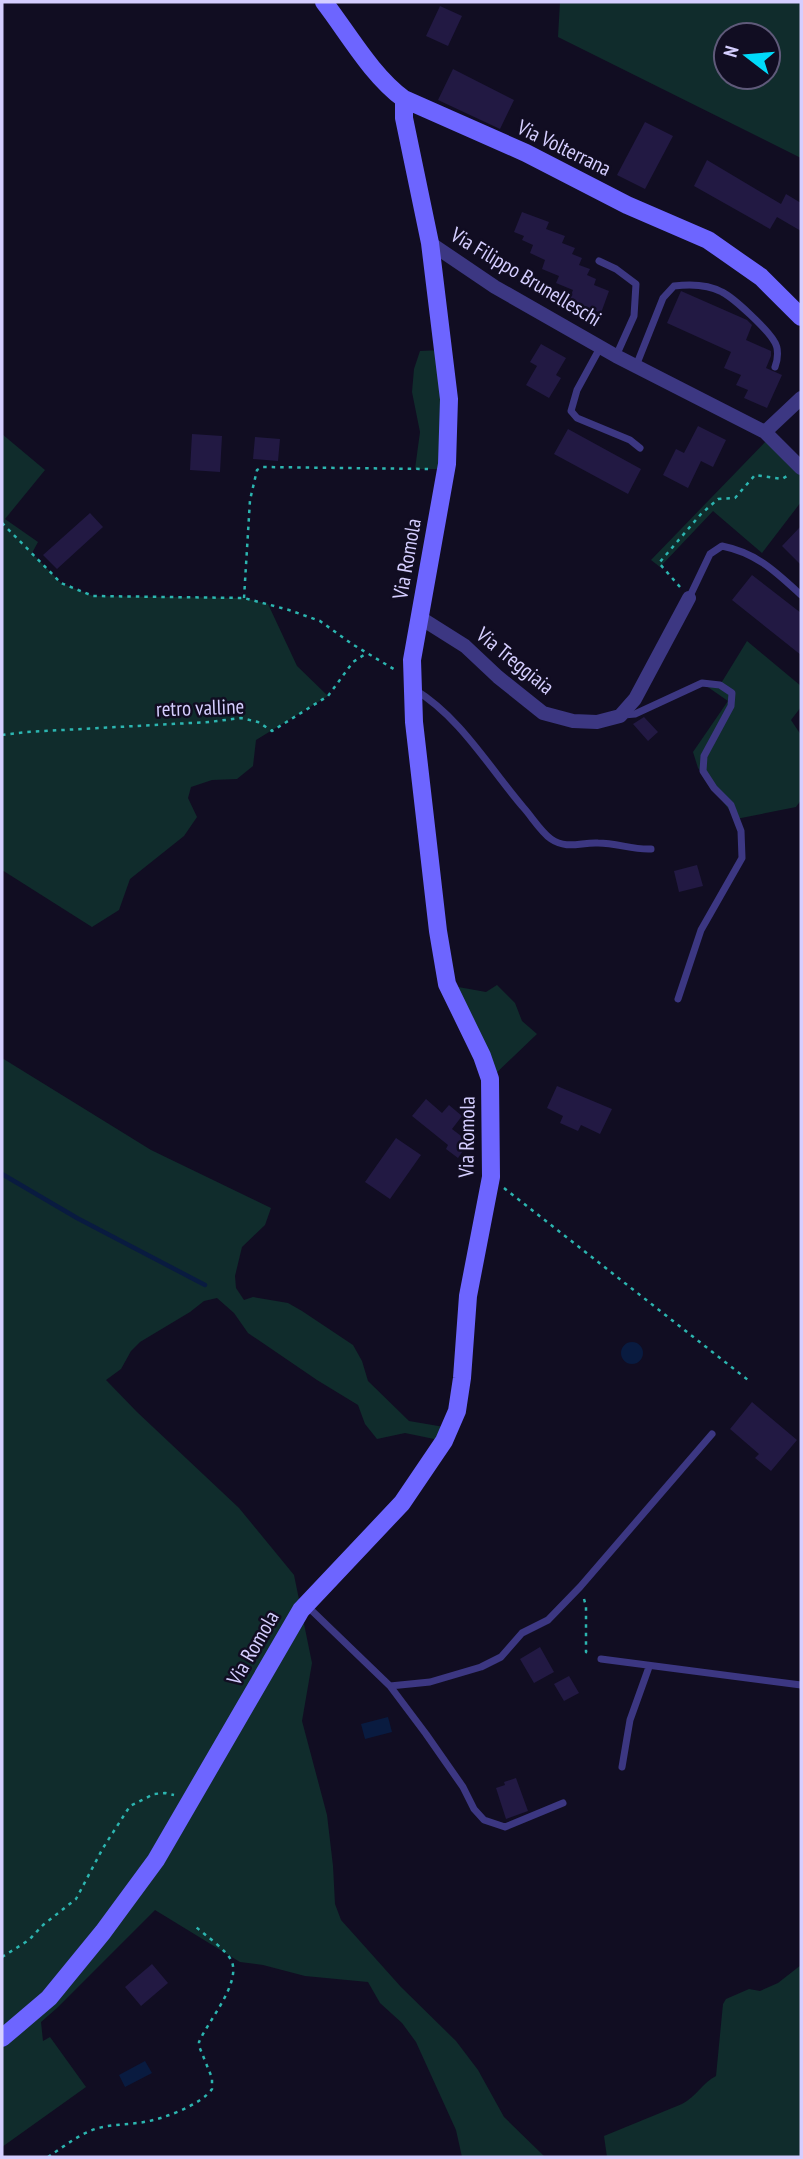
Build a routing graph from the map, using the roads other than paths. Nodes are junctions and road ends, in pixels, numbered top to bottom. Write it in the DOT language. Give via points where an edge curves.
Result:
graph roads {
  1 [pos="324,2"];
  2 [pos="404,99"];
  3 [pos="430,243"];
  4 [pos="598,261"];
  5 [pos="801,317"];
  6 [pos="601,346"];
  7 [pos="617,356"];
  8 [pos="636,366"];
  9 [pos="775,367"];
  10 [pos="801,398"];
  11 [pos="765,432"];
  12 [pos="640,448"];
  13 [pos="796,471"];
  14 [pos="801,595"];
  15 [pos="689,598"];
  16 [pos="419,617"];
  17 [pos="413,683"];
  18 [pos="620,716"];
  19 [pos="651,849"];
  20 [pos="678,999"];
  21 [pos="712,1434"];
  22 [pos="306,1605"];
  23 [pos="601,1659"];
  24 [pos="649,1667"];
  25 [pos="801,1685"];
  26 [pos="390,1686"];
  27 [pos="622,1767"];
  28 [pos="563,1802"];
  29 [pos="2,2038"];
  1 -- 2 [label="street, Via Volterrana" via="374,69"];
  2 -- 3 [label="street, Via Romola"];
  2 -- 5 [label="street, Via Volterrana" via="708,240 761,277"];
  3 -- 6 [label="street, Via Filippo Brunelleschi" via="495,287"];
  3 -- 16 [label="street, Via Romola" via="449,399 446,469"];
  4 -- 7 [label="lane" via="636,284 634,316"];
  6 -- 7 [label="street, Via Filippo Brunelleschi"];
  6 -- 12 [label="lane, Via Filippo Brunelleschi" via="570,411"];
  7 -- 8 [label="street, Via Filippo Brunelleschi"];
  8 -- 9 [label="lane" via="663,298 674,286 697,284 722,292 776,342"];
  8 -- 11 [label="street, Via Filippo Brunelleschi"];
  10 -- 11 [label="street"];
  11 -- 13 [label="street, Via Filippo Brunelleschi"];
  14 -- 15 [label="lane" via="763,561 722,546 710,554"];
  15 -- 18 [label="street" via="635,699"];
  16 -- 17 [label="street, Via Romola"];
  16 -- 18 [label="street, Via Treggiaia" via="465,646 543,713 597,722"];
  17 -- 19 [label="lane" via="467,735 551,839 569,846 598,843"];
  17 -- 22 [label="street, Via Romola" via="447,985 490,1079 491,1177 468,1296 457,1411 444,1441 402,1503"];
  18 -- 20 [label="lane" via="635,714 702,683 720,685 732,693 731,706 704,756 703,771 731,805 741,831 742,858 701,930"];
  21 -- 26 [label="lane" via="580,1587 548,1620 522,1633 501,1657 430,1682"];
  22 -- 26 [label="lane"];
  22 -- 29 [label="street, Via Romola" via="156,1860 49,1998"];
  23 -- 24 [label="lane"];
  24 -- 25 [label="lane"];
  24 -- 27 [label="lane" via="630,1720"];
  26 -- 28 [label="lane" via="484,1820 505,1826"];
}
